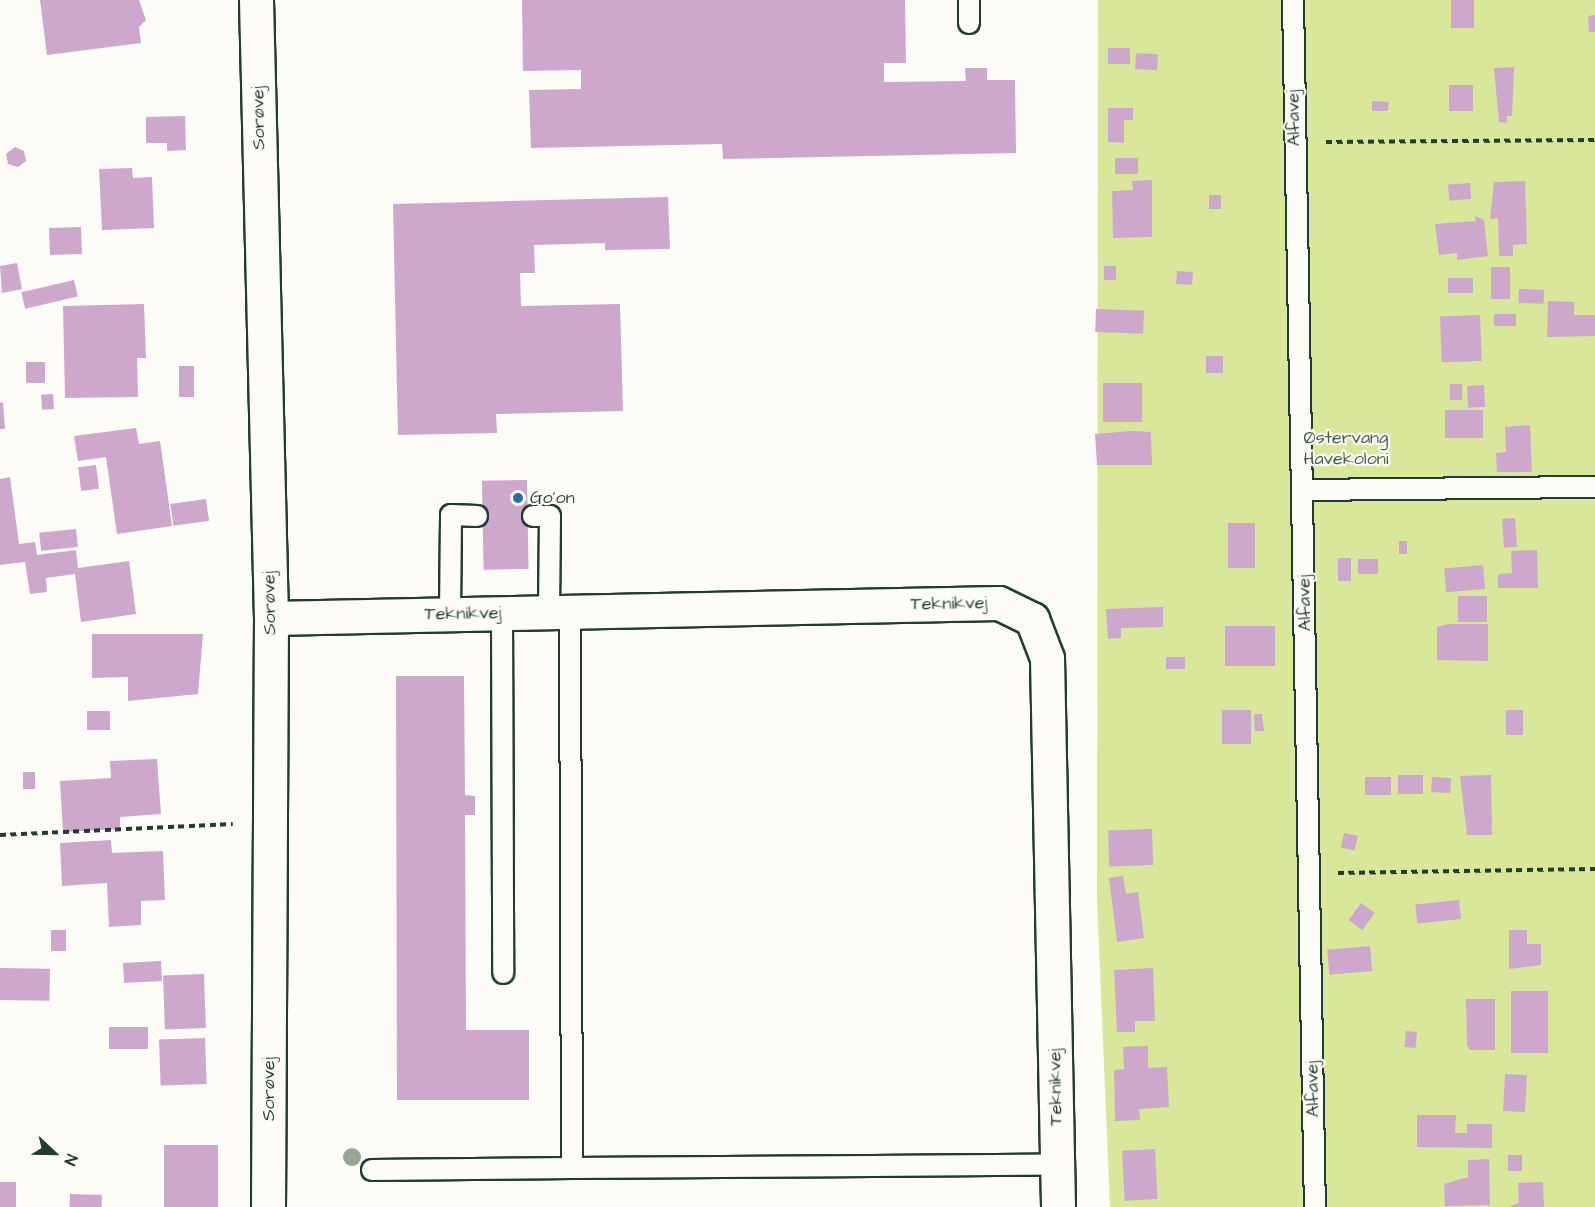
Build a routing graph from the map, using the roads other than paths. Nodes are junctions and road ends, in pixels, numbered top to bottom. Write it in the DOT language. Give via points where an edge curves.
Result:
graph roads {
  1 [pos="256,0"];
  2 [pos="969,0"];
  3 [pos="1293,0"];
  4 [pos="969,23"];
  5 [pos="1595,487"];
  6 [pos="1303,490"];
  7 [pos="477,516"];
  8 [pos="533,516"];
  9 [pos="559,612"];
  10 [pos="502,613"];
  11 [pos="450,614"];
  12 [pos="271,618"];
  13 [pos="502,973"];
  14 [pos="1058,1165"];
  15 [pos="572,1168"];
  16 [pos="372,1170"];
  17 [pos="268,1207"];
  18 [pos="1058,1207"];
  19 [pos="1315,1207"];
  1 -- 12 [label="street, Sorøvej"];
  2 -- 4 [label="lane"];
  3 -- 6 [label="lane, Alfavej"];
  5 -- 6 [label="lane"];
  6 -- 19 [label="lane, Alfavej"];
  7 -- 11 [label="lane" via="451,516"];
  8 -- 9 [label="lane" via="550,516"];
  9 -- 10 [label="street, Teknikvej"];
  9 -- 14 [label="street, Teknikvej" via="999,603 1032,619 1047,658"];
  9 -- 15 [label="lane"];
  10 -- 11 [label="street, Teknikvej"];
  10 -- 13 [label="lane"];
  11 -- 12 [label="street, Teknikvej"];
  12 -- 17 [label="street, Sorøvej"];
  14 -- 15 [label="lane"];
  14 -- 18 [label="street, Teknikvej"];
  15 -- 16 [label="lane"];
}
